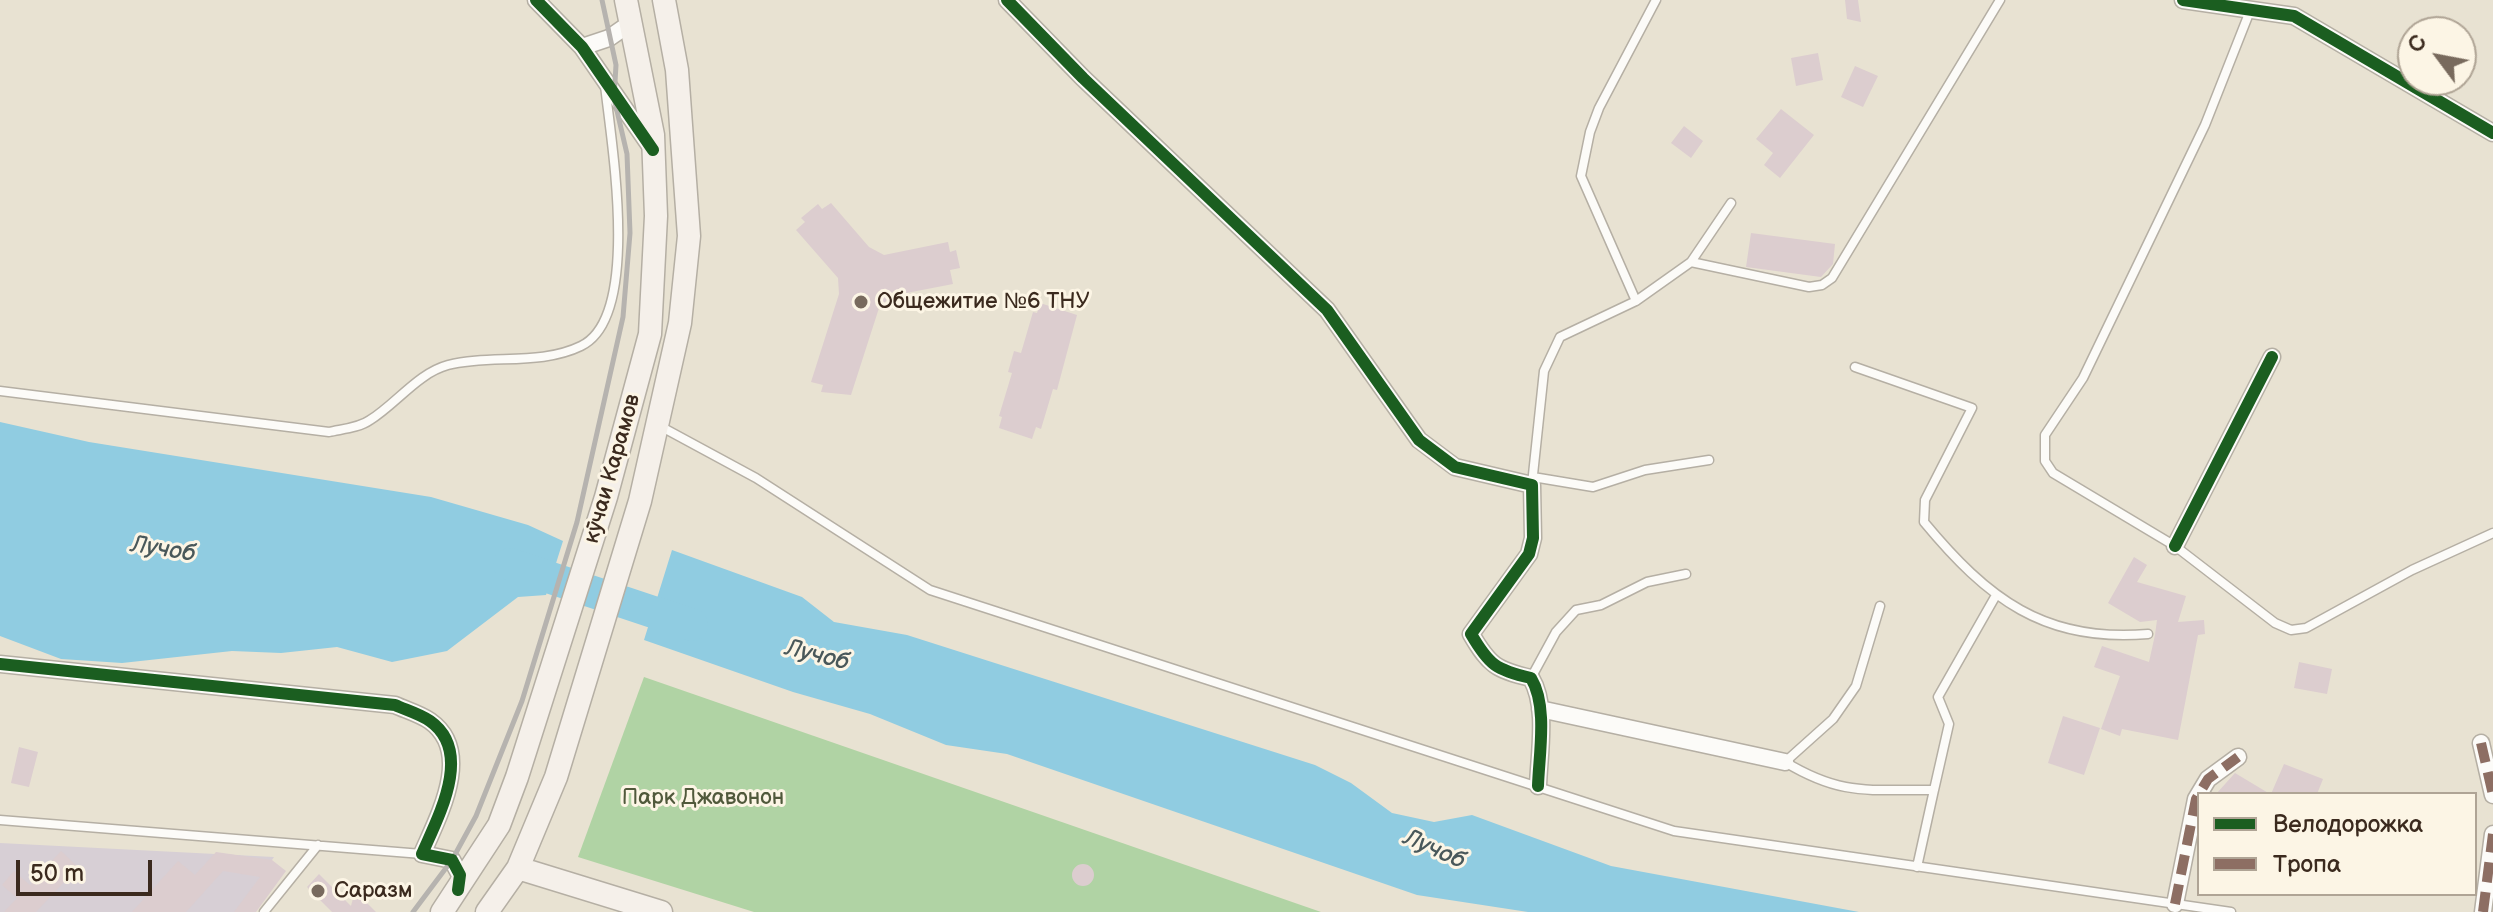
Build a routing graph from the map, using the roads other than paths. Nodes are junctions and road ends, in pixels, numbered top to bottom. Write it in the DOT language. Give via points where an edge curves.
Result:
graph roads {
  1 [pos="536,0"];
  2 [pos="626,0"];
  3 [pos="664,0"];
  4 [pos="1007,0"];
  5 [pos="1656,0"];
  6 [pos="2000,0"];
  7 [pos="2183,0"];
  8 [pos="2250,11"];
  9 [pos="632,22"];
  10 [pos="582,47"];
  11 [pos="604,77"];
  12 [pos="2493,133"];
  13 [pos="653,150"];
  14 [pos="1731,203"];
  15 [pos="1691,262"];
  16 [pos="1636,301"];
  17 [pos="2272,357"];
  18 [pos="1855,367"];
  19 [pos="0,391"];
  20 [pos="658,425"];
  21 [pos="1709,460"];
  22 [pos="1532,481"];
  23 [pos="2493,533"];
  24 [pos="2175,546"];
  25 [pos="1686,574"];
  26 [pos="1995,597"];
  27 [pos="1880,606"];
  28 [pos="2148,634"];
  29 [pos="0,664"];
  30 [pos="1531,678"];
  31 [pos="1540,709"];
  32 [pos="2481,743"];
  33 [pos="2238,757"];
  34 [pos="1785,762"];
  35 [pos="1538,786"];
  36 [pos="1934,790"];
  37 [pos="2200,792"];
  38 [pos="2493,795"];
  39 [pos="2197,797"];
  40 [pos="0,820"];
  41 [pos="2493,834"];
  42 [pos="318,845"];
  43 [pos="422,854"];
  44 [pos="1917,867"];
  45 [pos="518,868"];
  46 [pos="458,890"];
  47 [pos="2175,904"];
  48 [pos="264,912"];
  49 [pos="442,912"];
  50 [pos="487,912"];
  51 [pos="661,912"];
  52 [pos="2231,912"];
  53 [pos="2483,912"];
  1 -- 10 [label="street"];
  2 -- 9 [label="main road, кӯчаи Карамов"];
  3 -- 20 [label="main road, кӯчаи Карамов" via="677,70 689,236 680,323"];
  4 -- 22 [label="street" via="1327,310 1419,440 1455,467"];
  5 -- 16 [label="lane" via="1599,108 1581,176"];
  6 -- 15 [label="lane" via="1832,278 1809,287"];
  7 -- 8 [label="street"];
  8 -- 12 [label="street" via="2306,21"];
  8 -- 24 [label="lane" via="2205,125 2083,378 2045,435 2043,447 2053,473"];
  9 -- 10 [label="street" via="609,38"];
  9 -- 13 [label="main road, кӯчаи Карамов"];
  10 -- 11 [label="street"];
  11 -- 13 [label="street"];
  11 -- 19 [label="lane" via="615,165 617,256 613,303 603,325 582,346 529,358 449,364 427,373 366,423 329,432"];
  13 -- 46 [label="main road, кӯчаи Карамов" via="656,216 650,334 566,631 499,825"];
  14 -- 15 [label="lane"];
  15 -- 16 [label="lane"];
  16 -- 22 [label="lane" via="1560,337 1551,350"];
  17 -- 24 [label="street"];
  18 -- 26 [label="lane" via="1972,408 1925,500 1924,522 1960,566"];
  20 -- 35 [label="lane" via="756,478 930,590"];
  20 -- 45 [label="main road, кӯчаи Карамов" via="599,642 556,777"];
  21 -- 22 [label="lane" via="1645,470 1593,487"];
  22 -- 30 [label="street" via="1529,554 1471,634 1490,664"];
  23 -- 24 [label="lane" via="2306,628 2291,630"];
  25 -- 30 [label="lane" via="1647,582 1601,605 1576,610 1556,632"];
  26 -- 28 [label="lane" via="2066,629 2113,637"];
  26 -- 36 [label="lane" via="1938,697 1949,724"];
  27 -- 34 [label="lane" via="1856,686 1833,719"];
  29 -- 43 [label="street" via="395,705 431,721 449,746 451,775"];
  30 -- 31 [label="street"];
  31 -- 34 [label="street"];
  31 -- 35 [label="street"];
  32 -- 38 [label="street"];
  33 -- 37 [label="street" via="2208,779"];
  34 -- 36 [label="lane" via="1842,789"];
  35 -- 44 [label="lane" via="1674,831"];
  36 -- 44 [label="lane"];
  39 -- 47 [label="street"];
  40 -- 42 [label="lane"];
  41 -- 53 [label="street"];
  42 -- 43 [label="lane"];
  42 -- 48 [label="lane"];
  43 -- 46 [label="street" via="452,860 460,875"];
  44 -- 47 [label="lane"];
  45 -- 50 [label="main road, кӯчаи Карамов"];
  45 -- 51 [label="main road"];
  46 -- 49 [label="main road, кӯчаи Карамов"];
  47 -- 52 [label="lane"];
}
